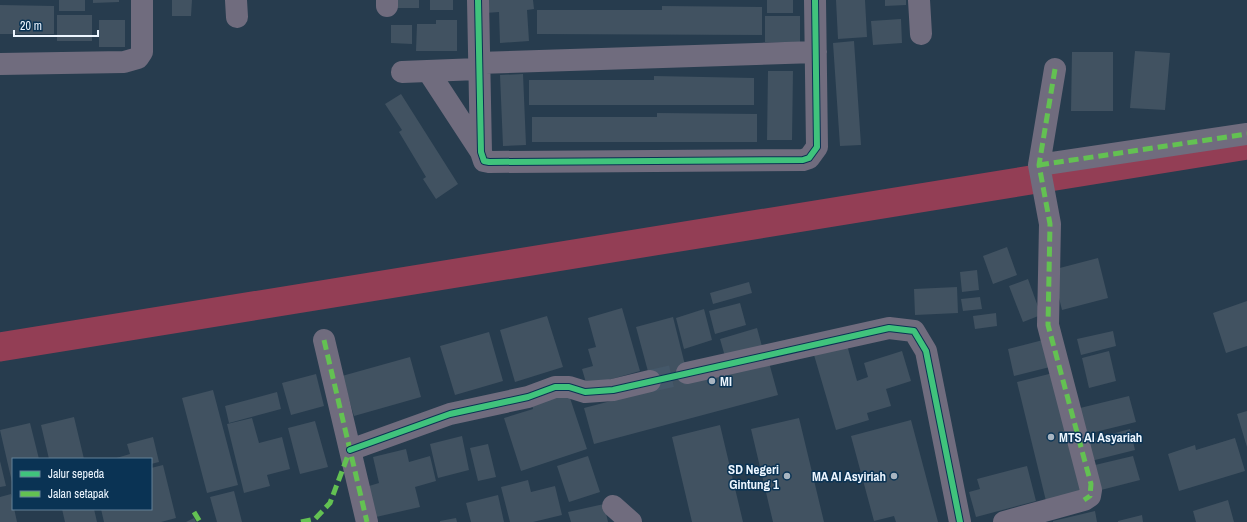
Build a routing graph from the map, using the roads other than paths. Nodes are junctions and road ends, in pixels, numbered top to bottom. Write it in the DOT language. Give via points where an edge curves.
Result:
graph roads {
  1 [pos="142,0"];
  2 [pos="478,0"];
  3 [pos="814,0"];
  4 [pos="919,0"];
  5 [pos="921,34"];
  6 [pos="816,52"];
  7 [pos="0,64"];
  8 [pos="478,66"];
  9 [pos="1054,69"];
  10 [pos="428,71"];
  11 [pos="402,72"];
  12 [pos="1247,134"];
  13 [pos="481,152"];
  14 [pos="1040,170"];
  15 [pos="324,340"];
  16 [pos="687,373"];
  17 [pos="650,381"];
  18 [pos="350,450"];
  19 [pos="613,506"];
  20 [pos="367,522"];
  21 [pos="631,522"];
  22 [pos="960,522"];
  23 [pos="1004,522"];
  1 -- 7 [label="street" via="142,52 138,58 124,62"];
  2 -- 8 [label="street"];
  3 -- 6 [label="street"];
  4 -- 5 [label="street"];
  6 -- 8 [label="street"];
  6 -- 13 [label="street" via="817,147 809,158 803,160 489,162 484,161"];
  8 -- 10 [label="street"];
  8 -- 13 [label="street"];
  9 -- 14 [label="street"];
  10 -- 11 [label="street"];
  10 -- 13 [label="street"];
  12 -- 14 [label="street"];
  14 -- 23 [label="street" via="1050,224 1048,325 1091,490 1090,496 1084,500"];
  15 -- 18 [label="street"];
  16 -- 22 [label="street" via="889,328 914,331 926,352"];
  17 -- 18 [label="street" via="613,390 585,392 569,387 555,387 528,397 450,414"];
  18 -- 20 [label="street"];
  19 -- 21 [label="street"];
}
